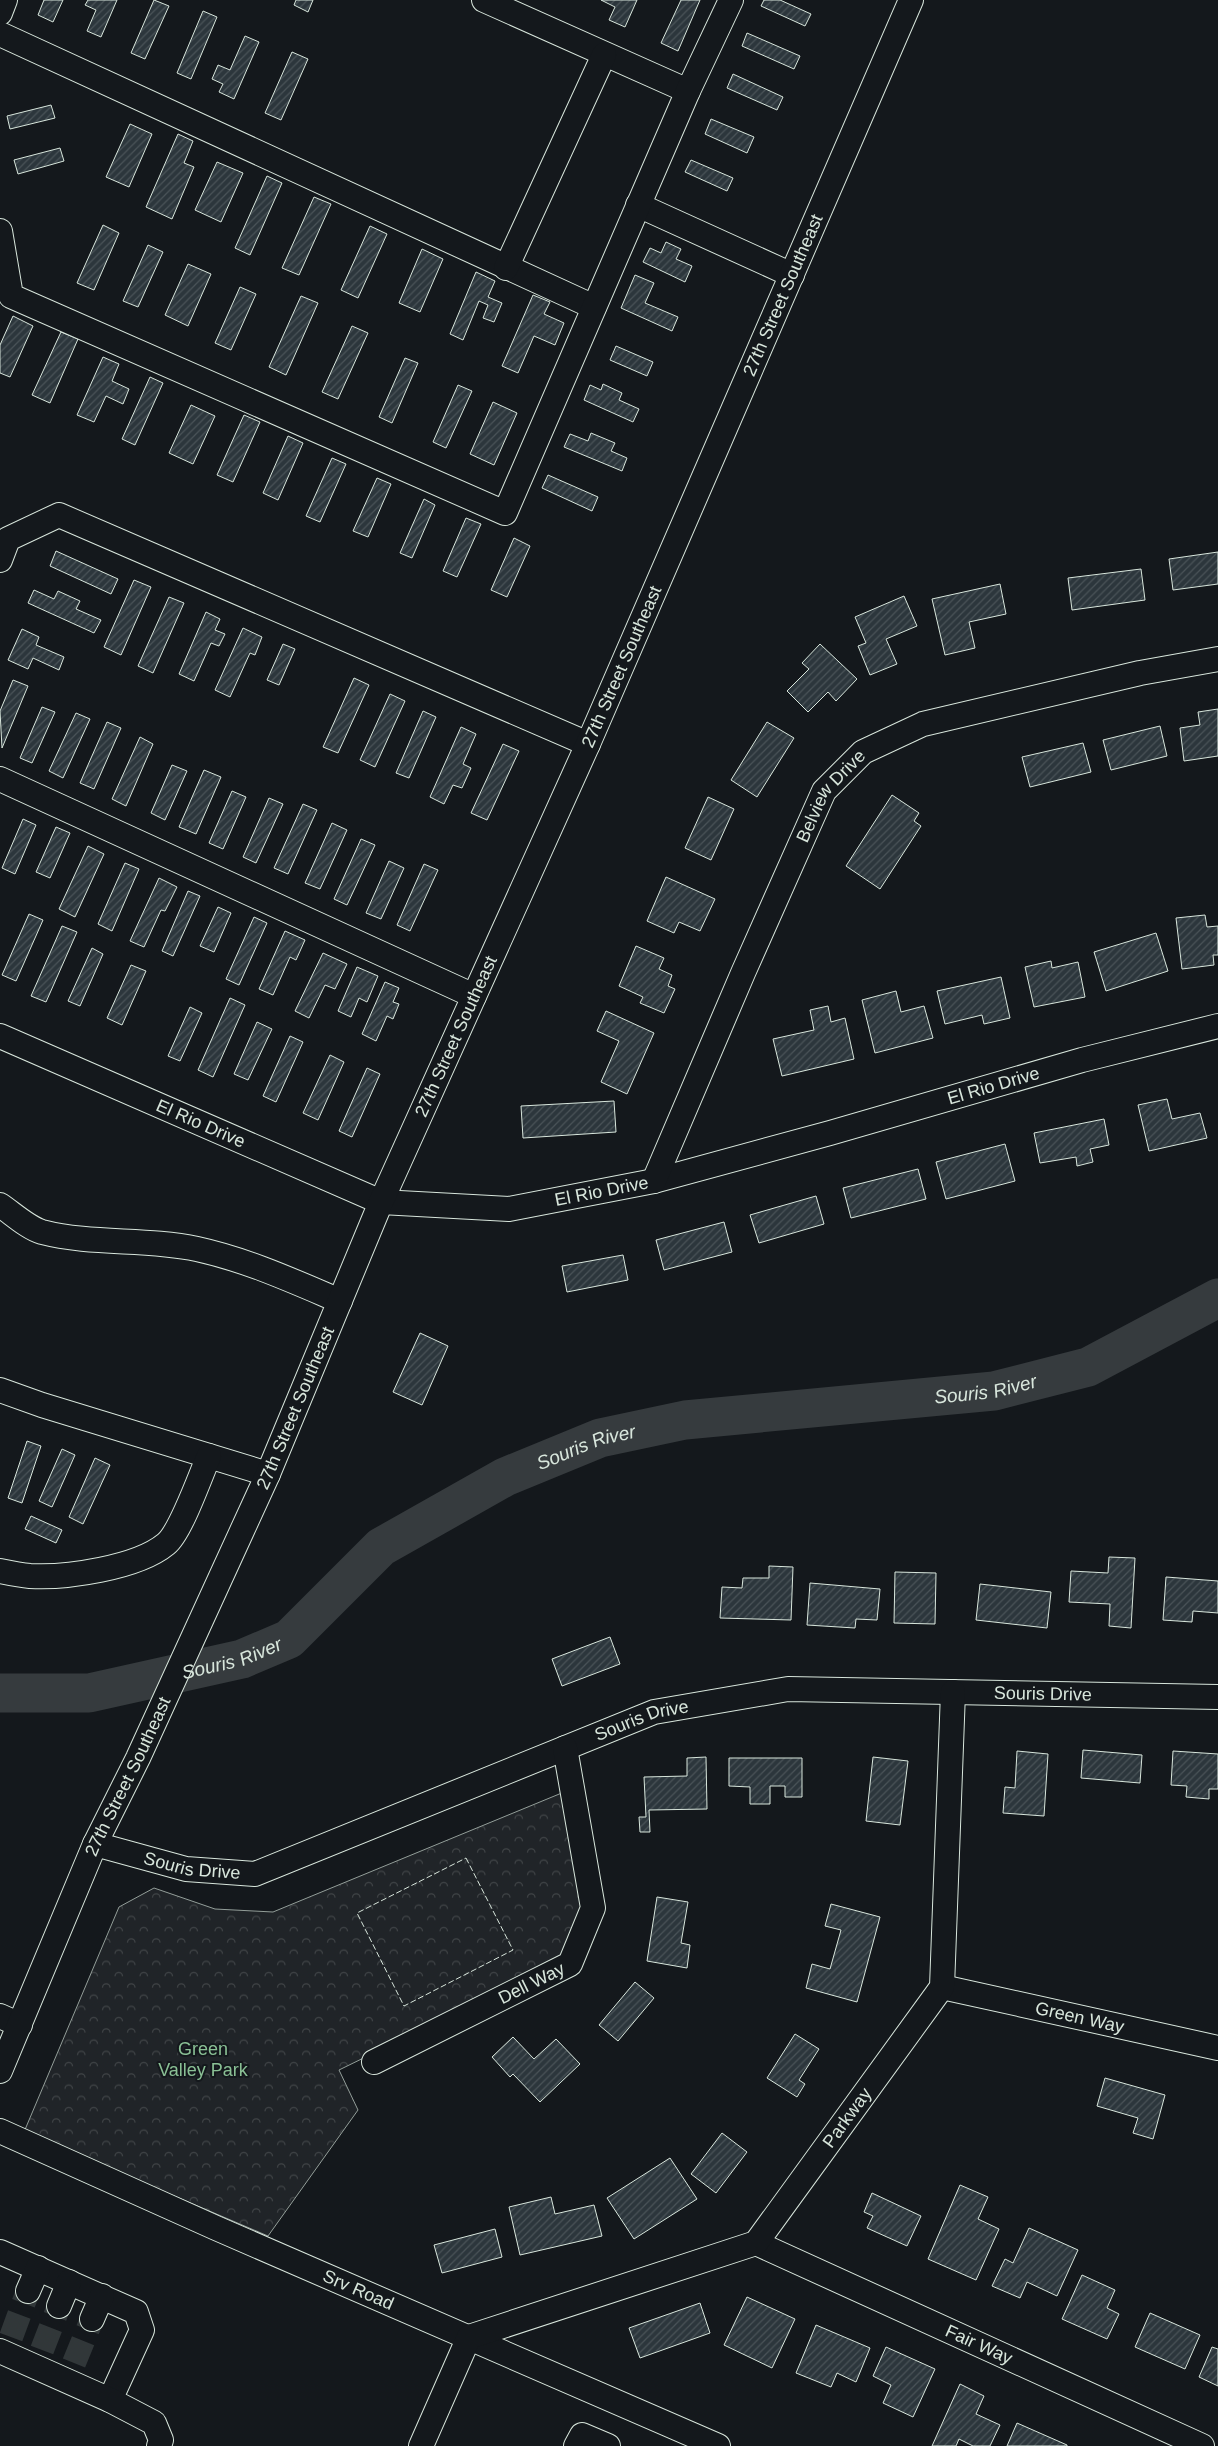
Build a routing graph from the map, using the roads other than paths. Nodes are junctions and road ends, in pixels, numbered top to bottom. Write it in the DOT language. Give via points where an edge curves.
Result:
graph roads {
  1 [pos="5,0"];
  2 [pos="484,0"];
  3 [pos="731,0"];
  4 [pos="912,0"];
  5 [pos="0,13"];
  6 [pos="0,34"];
  7 [pos="604,55"];
  8 [pos="688,91"];
  9 [pos="638,205"];
  10 [pos="0,231"];
  11 [pos="506,268"];
  12 [pos="792,275"];
  13 [pos="594,307"];
  14 [pos="0,560"];
  15 [pos="1218,659"];
  16 [pos="588,744"];
  17 [pos="0,779"];
  18 [pos="474,996"];
  19 [pos="1218,1026"];
  20 [pos="0,1036"];
  21 [pos="654,1181"];
  22 [pos="381,1202"];
  23 [pos="0,1205"];
  24 [pos="340,1301"];
  25 [pos="0,1390"];
  26 [pos="209,1456"];
  27 [pos="268,1474"];
  28 [pos="0,1571"];
  29 [pos="953,1692"];
  30 [pos="1218,1697"];
  31 [pos="565,1748"];
  32 [pos="95,1844"];
  33 [pos="942,1987"];
  34 [pos="10,2020"];
  35 [pos="1218,2048"];
  36 [pos="374,2062"];
  37 [pos="0,2070"];
  38 [pos="0,2131"];
  39 [pos="756,2243"];
  40 [pos="1,2255"];
  41 [pos="38,2268"];
  42 [pos="69,2282"];
  43 [pos="28,2291"];
  44 [pos="102,2296"];
  45 [pos="60,2306"];
  46 [pos="92,2319"];
  47 [pos="470,2337"];
  48 [pos="5,2347"];
  49 [pos="110,2400"];
  50 [pos="159,2446"];
  51 [pos="421,2446"];
  52 [pos="576,2446"];
  53 [pos="608,2446"];
  54 [pos="718,2446"];
  55 [pos="1202,2446"];
  1 -- 5 [label="street"];
  2 -- 7 [label="street"];
  3 -- 8 [label="street"];
  4 -- 12 [label="street, 27th Street Southeast"];
  6 -- 11 [label="street"];
  7 -- 8 [label="street"];
  7 -- 11 [label="street"];
  8 -- 9 [label="street"];
  9 -- 12 [label="street"];
  9 -- 13 [label="street"];
  10 -- 13 [label="street" via="11,296 505,512"];
  11 -- 13 [label="street"];
  12 -- 16 [label="street, 27th Street Southeast"];
  14 -- 16 [label="street" via="8,539 59,515"];
  15 -- 21 [label="street, Belview Drive" via="1140,673 923,724 863,752 824,791"];
  16 -- 18 [label="street, 27th Street Southeast"];
  17 -- 18 [label="street"];
  18 -- 22 [label="street, 27th Street Southeast"];
  19 -- 21 [label="street, El Rio Drive" via="1082,1060"];
  20 -- 22 [label="street, El Rio Drive"];
  21 -- 22 [label="street, El Rio Drive" via="509,1209"];
  22 -- 24 [label="street, 27th Street Southeast"];
  23 -- 24 [label="street" via="40,1231 152,1242 240,1259"];
  24 -- 27 [label="street, 27th Street Southeast"];
  25 -- 26 [label="street"];
  26 -- 27 [label="street"];
  26 -- 28 [label="street" via="177,1528 166,1544 143,1557 109,1567 65,1574 30,1576"];
  27 -- 32 [label="street, 27th Street Southeast" via="138,1758"];
  29 -- 30 [label="street, Souris Drive"];
  29 -- 31 [label="street, Souris Drive" via="788,1689 654,1712"];
  29 -- 33 [label="street"];
  31 -- 32 [label="street, Souris Drive" via="256,1874 186,1869"];
  31 -- 36 [label="street, Dell Way" via="593,1908 570,1964"];
  32 -- 34 [label="street, 27th Street Southeast"];
  33 -- 35 [label="street, Green Way"];
  33 -- 39 [label="street, Parkway"];
  34 -- 37 [label="street, 27th Street Southeast"];
  38 -- 47 [label="street, Srv Road"];
  39 -- 47 [label="street"];
  39 -- 55 [label="street, Fair Way"];
  40 -- 41 [label="street"];
  41 -- 42 [label="street"];
  41 -- 43 [label="street"];
  42 -- 44 [label="street"];
  42 -- 45 [label="street"];
  44 -- 46 [label="street"];
  44 -- 49 [label="street" via="136,2312 142,2330"];
  47 -- 51 [label="street"];
  47 -- 54 [label="street, Srv Road"];
  48 -- 49 [label="street" via="70,2372"];
  49 -- 50 [label="street" via="154,2423 162,2440"];
  52 -- 53 [label="street" via="582,2434"];
}
